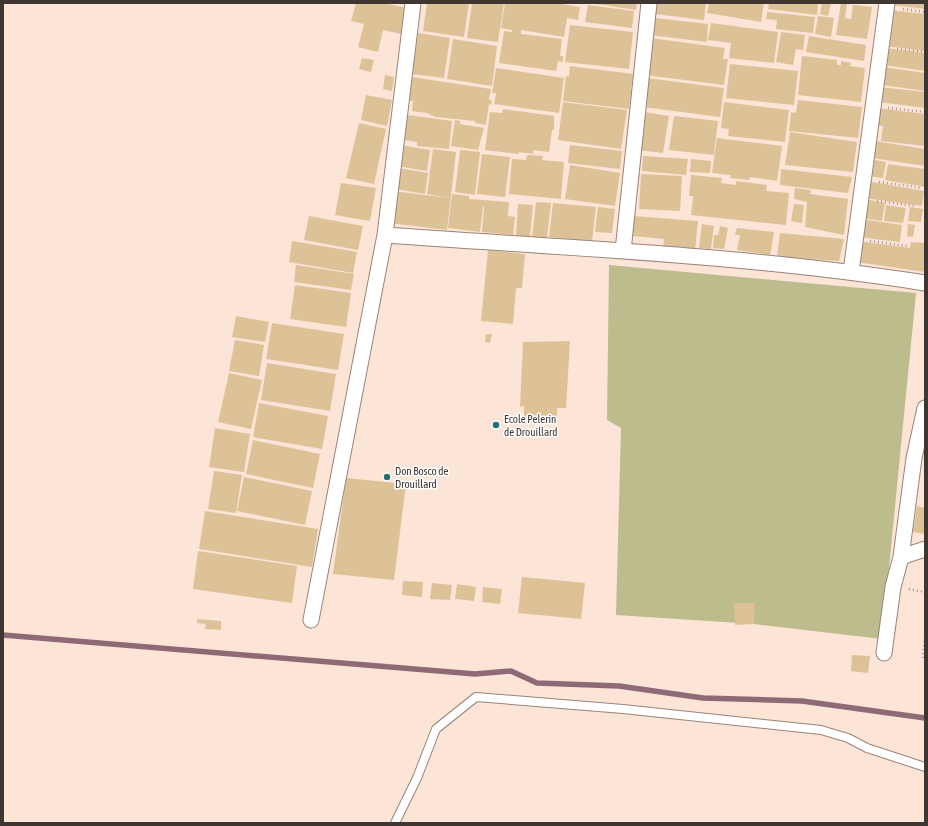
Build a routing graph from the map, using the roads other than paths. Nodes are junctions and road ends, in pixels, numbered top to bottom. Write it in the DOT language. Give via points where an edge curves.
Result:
graph roads {
  1 [pos="413,3"];
  2 [pos="649,3"];
  3 [pos="887,5"];
  4 [pos="385,235"];
  5 [pos="623,252"];
  6 [pos="851,272"];
  7 [pos="925,283"];
  8 [pos="925,408"];
  9 [pos="925,549"];
  10 [pos="901,557"];
  11 [pos="311,620"];
  12 [pos="884,653"];
  13 [pos="925,767"];
  14 [pos="395,823"];
  1 -- 4 [label="street"];
  2 -- 5 [label="street"];
  3 -- 6 [label="street"];
  4 -- 5 [label="street"];
  4 -- 11 [label="street"];
  5 -- 6 [label="street"];
  6 -- 7 [label="street"];
  8 -- 10 [label="street" via="914,458"];
  9 -- 10 [label="street"];
  10 -- 12 [label="street" via="893,587"];
  13 -- 14 [label="lane" via="821,730 624,708 476,697 436,729 417,778"];
}
